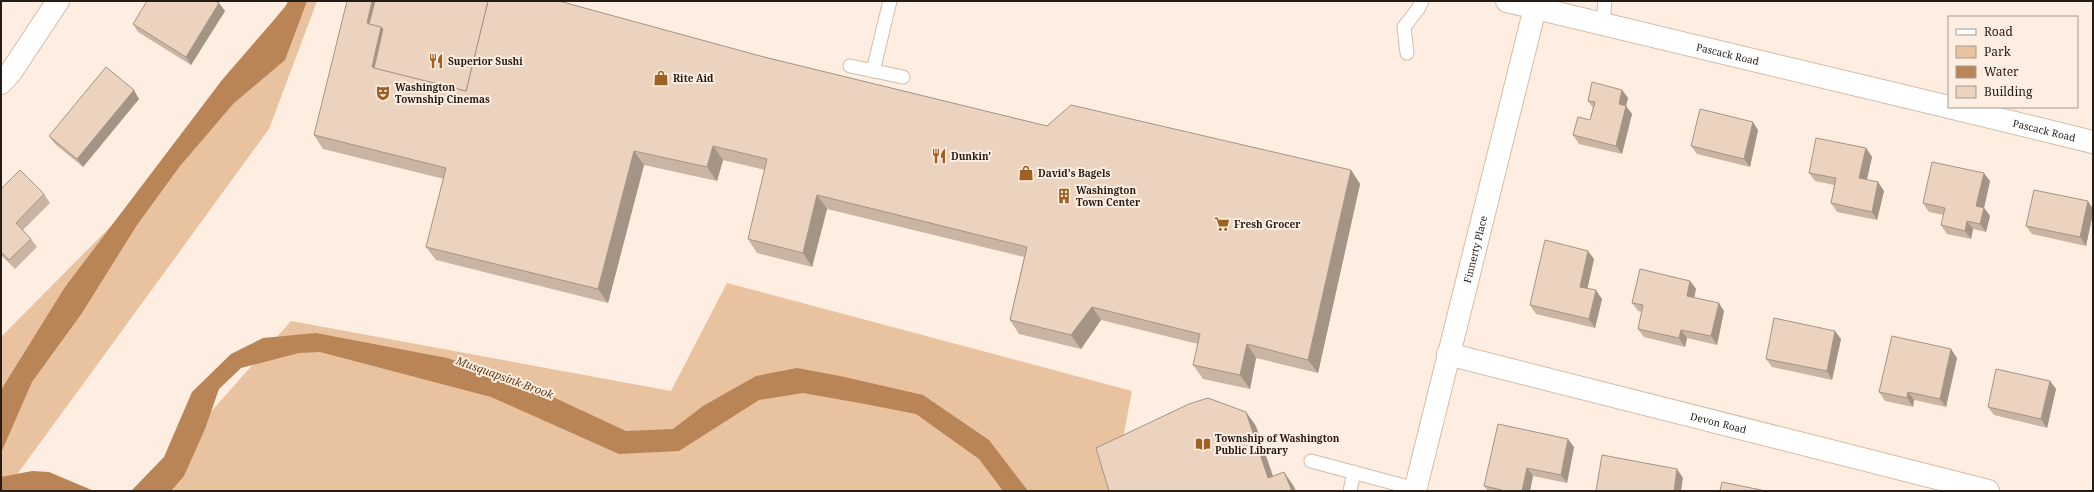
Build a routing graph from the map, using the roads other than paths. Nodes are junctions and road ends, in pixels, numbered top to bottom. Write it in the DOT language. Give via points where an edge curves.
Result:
graph roads {
  1 [pos="58,1"];
  2 [pos="890,1"];
  3 [pos="1422,1"];
  4 [pos="1507,1"];
  5 [pos="1605,1"];
  6 [pos="1535,8"];
  7 [pos="1603,23"];
  8 [pos="1407,54"];
  9 [pos="850,66"];
  10 [pos="872,70"];
  11 [pos="903,77"];
  12 [pos="1,83"];
  13 [pos="1948,107"];
  14 [pos="1953,108"];
  15 [pos="2093,142"];
  16 [pos="1448,354"];
  17 [pos="1311,461"];
  18 [pos="1354,472"];
  19 [pos="1416,490"];
  20 [pos="1350,491"];
  21 [pos="1988,491"];
  1 -- 12 [label="street"];
  2 -- 10 [label="lane"];
  3 -- 8 [label="lane" via="1404,27"];
  4 -- 6 [label="street, Pascack Road"];
  5 -- 7 [label="lane"];
  6 -- 7 [label="street, Pascack Road"];
  6 -- 16 [label="street, Finnerty Place"];
  7 -- 13 [label="street, Pascack Road"];
  9 -- 10 [label="lane"];
  10 -- 11 [label="lane"];
  14 -- 15 [label="street, Pascack Road"];
  16 -- 19 [label="street, Finnerty Place"];
  16 -- 21 [label="street, Devon Road"];
  17 -- 18 [label="lane"];
  18 -- 19 [label="lane"];
  18 -- 20 [label="lane"];
}
